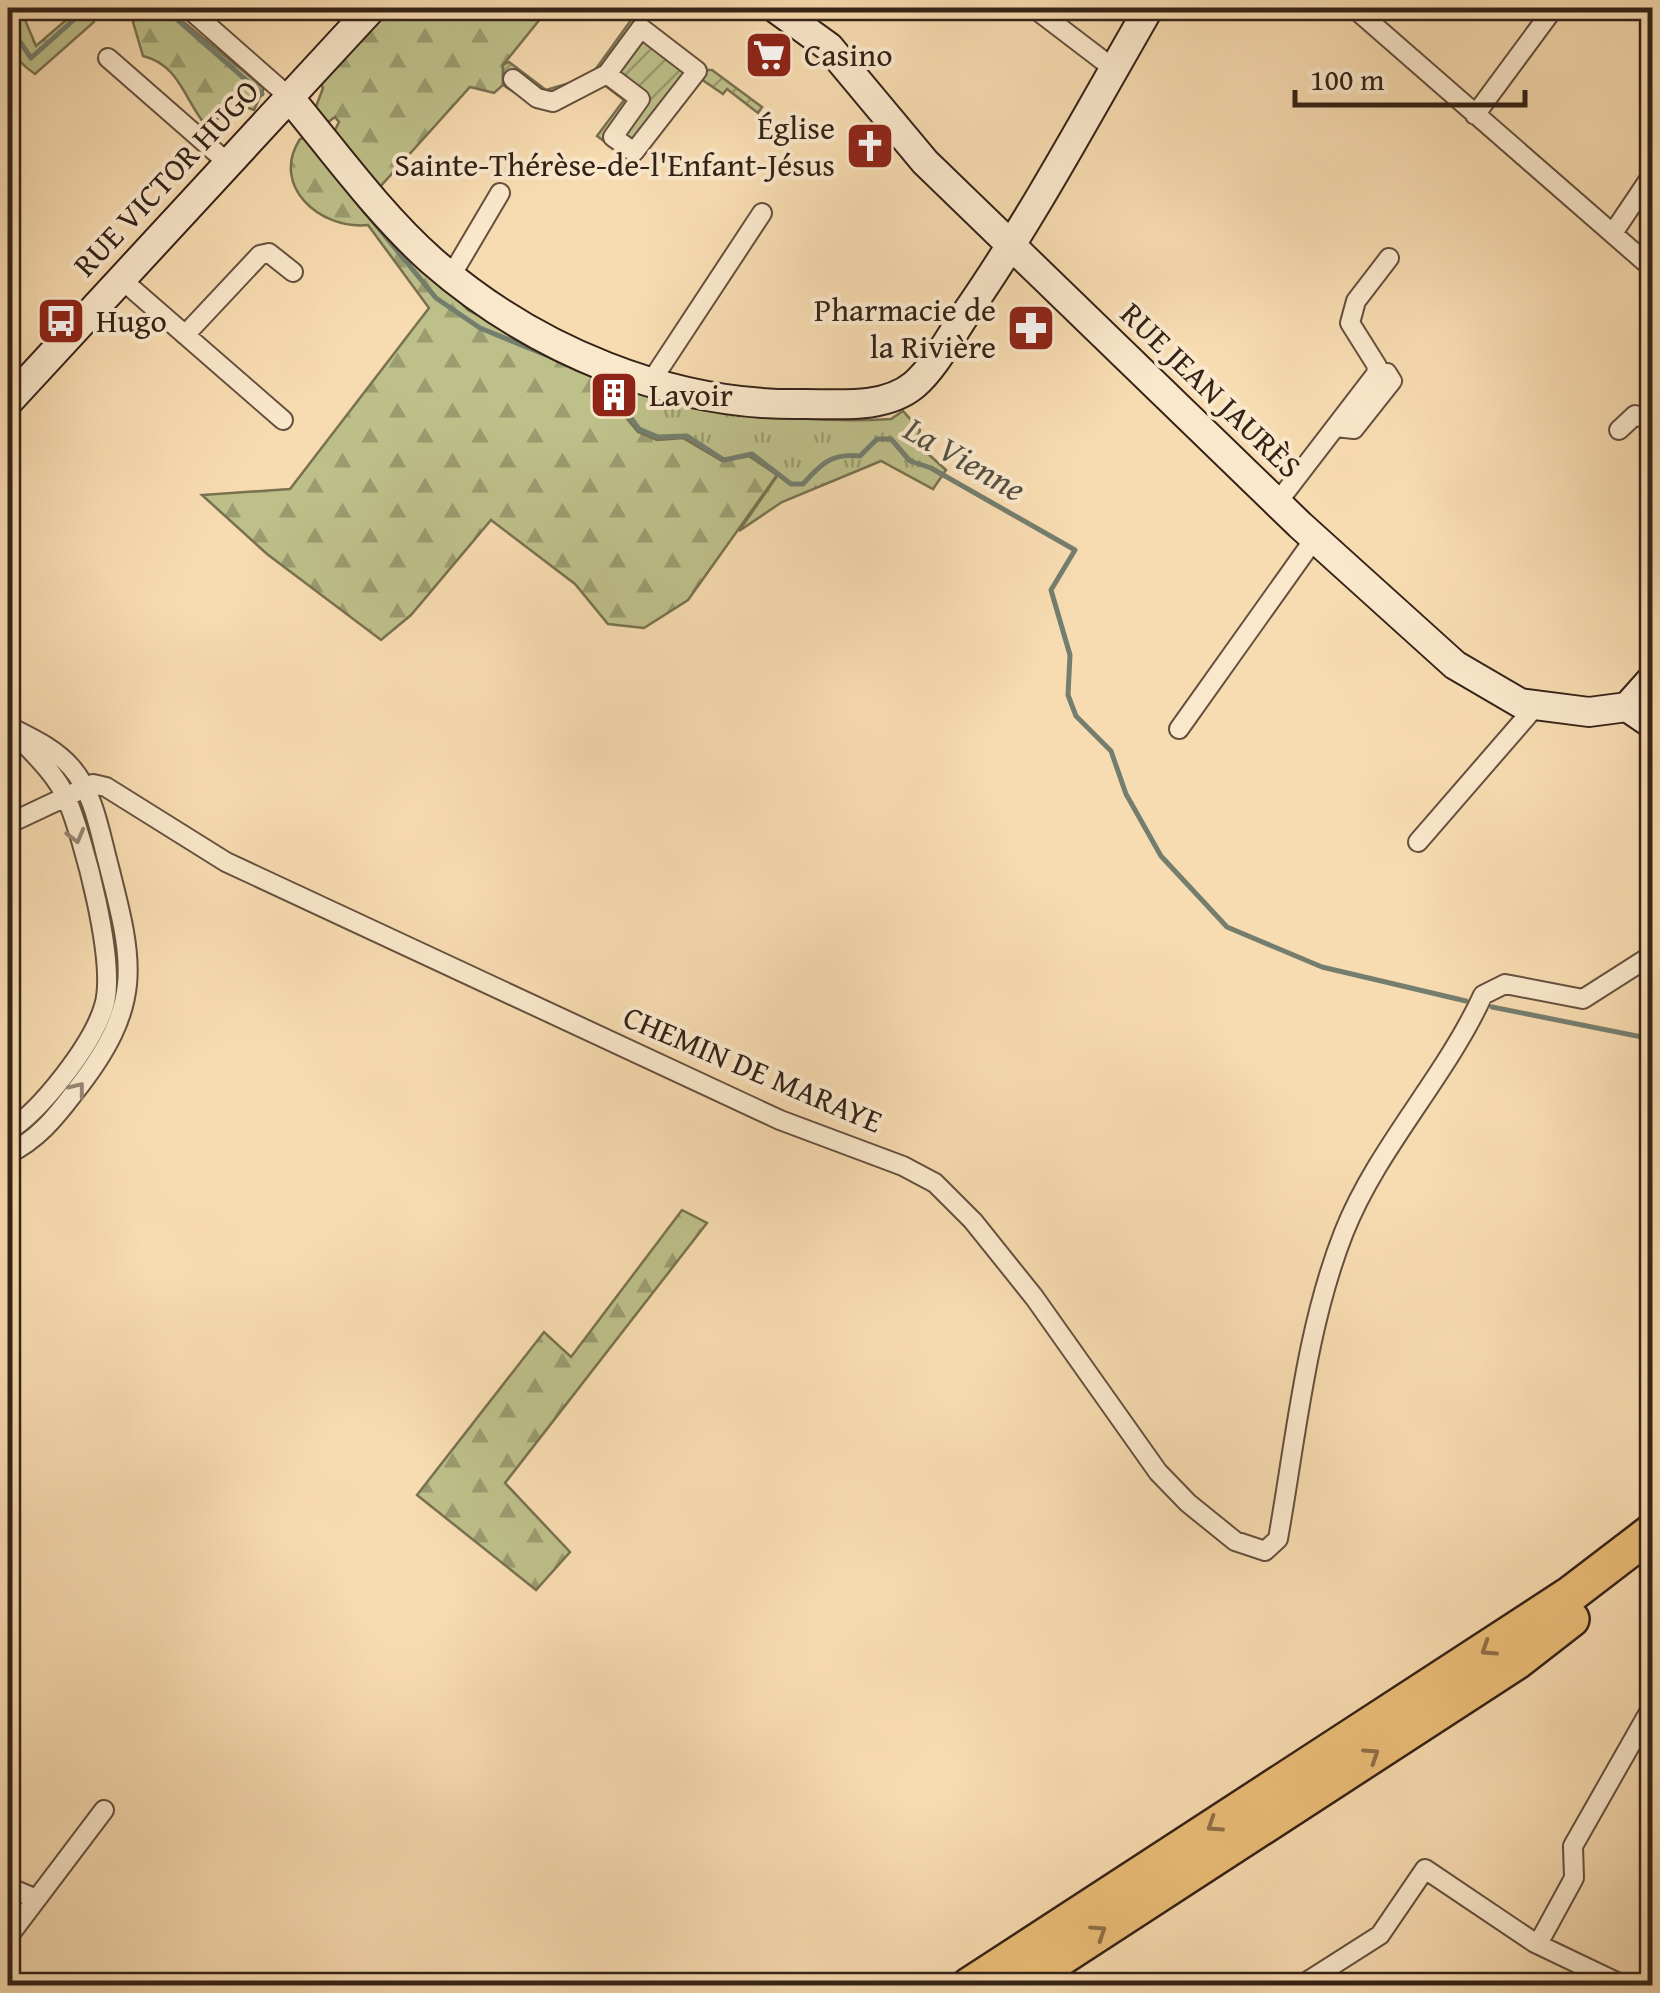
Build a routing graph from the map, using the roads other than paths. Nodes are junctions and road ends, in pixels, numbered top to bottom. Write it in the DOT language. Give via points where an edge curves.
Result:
graph roads {
  1 [pos="188,8"];
  2 [pos="372,8"];
  3 [pos="775,8"];
  4 [pos="1034,8"];
  5 [pos="1149,8"];
  6 [pos="1354,8"];
  7 [pos="1554,8"];
  8 [pos="108,58"];
  9 [pos="1114,69"];
  10 [pos="607,74"];
  11 [pos="513,79"];
  12 [pos="288,96"];
  13 [pos="640,99"];
  14 [pos="662,114"];
  15 [pos="1474,115"];
  16 [pos="228,163"];
  17 [pos="1652,175"];
  18 [pos="500,193"];
  19 [pos="762,213"];
  20 [pos="1613,233"];
  21 [pos="1012,247"];
  22 [pos="1389,258"];
  23 [pos="1652,268"];
  24 [pos="294,272"];
  25 [pos="451,276"];
  26 [pos="121,279"];
  27 [pos="185,335"];
  28 [pos="650,384"];
  29 [pos="8,402"];
  30 [pos="283,420"];
  31 [pos="1652,421"];
  32 [pos="1619,430"];
  33 [pos="1277,503"];
  34 [pos="1315,538"];
  35 [pos="1652,680"];
  36 [pos="1535,707"];
  37 [pos="1627,707"];
  38 [pos="1652,724"];
  39 [pos="8,726"];
  40 [pos="1178,729"];
  41 [pos="84,788"];
  42 [pos="66,797"];
  43 [pos="8,824"];
  44 [pos="1418,842"];
  45 [pos="1652,955"];
  46 [pos="8,1131"];
  47 [pos="8,1154"];
  48 [pos="1652,1532"];
  49 [pos="1652,1558"];
  50 [pos="1652,1707"];
  51 [pos="104,1810"];
  52 [pos="8,1886"];
  53 [pos="34,1898"];
  54 [pos="8,1937"];
  55 [pos="1538,1944"];
  56 [pos="969,1986"];
  57 [pos="1018,1986"];
  58 [pos="1300,1986"];
  59 [pos="1625,1986"];
  1 -- 12 [label="street"];
  2 -- 12 [label="street"];
  3 -- 21 [label="street, RUE JEAN JAURÈS" via="829,47 925,162"];
  4 -- 9 [label="street"];
  5 -- 9 [label="street, RUE VICTOR HUGO"];
  6 -- 15 [label="street"];
  7 -- 15 [label="street"];
  8 -- 16 [label="street"];
  9 -- 21 [label="street, RUE VICTOR HUGO"];
  10 -- 11 [label="street" via="546,103"];
  10 -- 13 [label="street"];
  10 -- 14 [label="street" via="641,28 697,71"];
  12 -- 16 [label="street, RUE VICTOR HUGO"];
  12 -- 25 [label="street, RUE VICTOR HUGO"];
  13 -- 14 [label="street"];
  13 -- 14 [label="street" via="613,137 634,152"];
  15 -- 20 [label="street"];
  16 -- 26 [label="street, RUE VICTOR HUGO"];
  17 -- 20 [label="street"];
  18 -- 25 [label="street"];
  19 -- 28 [label="street"];
  20 -- 23 [label="street"];
  21 -- 28 [label="street, RUE VICTOR HUGO" via="918,382 888,399 785,404"];
  21 -- 33 [label="street, RUE JEAN JAURÈS"];
  22 -- 33 [label="street" via="1356,301 1350,323 1376,374"];
  24 -- 27 [label="street" via="269,253 260,255"];
  25 -- 28 [label="street, RUE VICTOR HUGO" via="526,326"];
  26 -- 27 [label="street"];
  26 -- 29 [label="street, RUE VICTOR HUGO"];
  27 -- 30 [label="street"];
  31 -- 32 [label="street" via="1636,416"];
  33 -- 34 [label="street, RUE JEAN JAURÈS"];
  34 -- 36 [label="street, RUE JEAN JAURÈS" via="1455,665"];
  34 -- 40 [label="street"];
  35 -- 37 [label="street"];
  36 -- 37 [label="street, RUE JEAN JAURÈS"];
  36 -- 44 [label="street"];
  37 -- 38 [label="street"];
  39 -- 41 [label="street" via="52,748"];
  39 -- 42 [label="street"];
  41 -- 42 [label="street"];
  41 -- 45 [label="street, CHEMIN DE MARAYE" via="106,788 226,862 780,1120 935,1183 1022,1282 1151,1462 1235,1541 1265,1551 1278,1540 1310,1360 1344,1231 1483,995 1505,984 1583,1000"];
  47 -- 41 [label="street, one-way" via="58,1114 110,1046 123,1014 126,936"];
  42 -- 43 [label="street"];
  42 -- 46 [label="street, one-way" via="108,961 105,1004 85,1046"];
  48 -- 56 [label="highway, one-way" via="1572,1594"];
  57 -- 49 [label="highway, one-way" via="1517,1661"];
  50 -- 55 [label="street" via="1572,1846 1574,1878"];
  51 -- 53 [label="street"];
  52 -- 53 [label="street"];
  53 -- 54 [label="street"];
  55 -- 58 [label="street" via="1425,1869 1380,1935"];
  55 -- 59 [label="street"];
}
